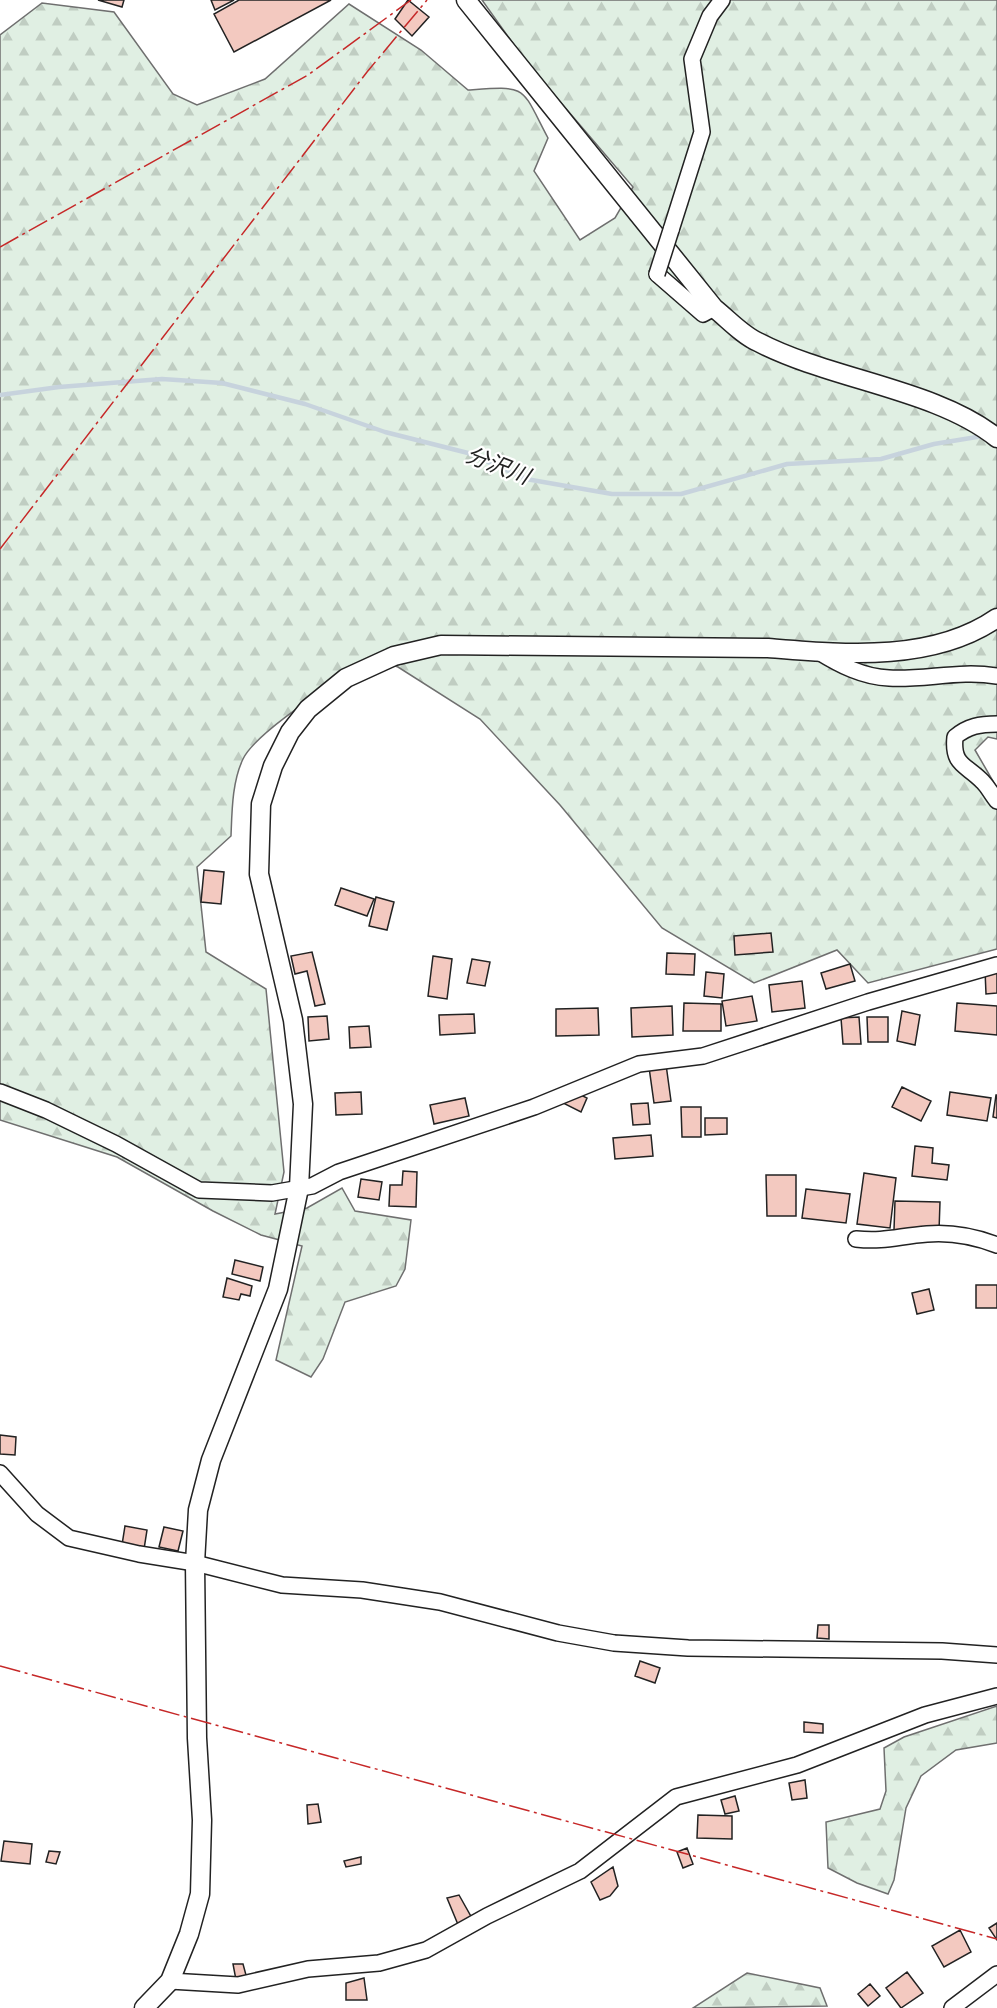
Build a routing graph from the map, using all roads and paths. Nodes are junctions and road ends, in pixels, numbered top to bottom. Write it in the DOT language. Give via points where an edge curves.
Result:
graph roads {
  1 [pos="466,0"];
  2 [pos="722,0"];
  3 [pos="714,308"];
  4 [pos="997,438"];
  5 [pos="997,618"];
  6 [pos="819,652"];
  7 [pos="997,676"];
  8 [pos="997,724"];
  9 [pos="997,801"];
  10 [pos="997,965"];
  11 [pos="0,1092"];
  12 [pos="299,1188"];
  13 [pos="856,1239"];
  14 [pos="997,1245"];
  15 [pos="0,1473"];
  16 [pos="195,1563"];
  17 [pos="997,1655"];
  18 [pos="997,1696"];
  19 [pos="997,1974"];
  20 [pos="170,1981"];
  21 [pos="144,2008"];
  22 [pos="952,2008"];
  1 -- 3 [label="street"];
  2 -- 3 [label="street, bridge" via="710,16 692,59 702,132 657,274 703,314"];
  3 -- 4 [label="street" via="756,342 824,370 963,416"];
  5 -- 6 [label="street" via="947,643 903,650"];
  6 -- 7 [label="street" via="847,669 888,678 975,672"];
  6 -- 12 [label="street" via="768,648 441,645 394,656 346,678 308,709 290,732 273,766 261,804 259,874 294,1031 303,1104"];
  8 -- 9 [label="street" via="964,729 955,737 953,752"];
  10 -- 12 [label="street" via="703,1056 639,1064 534,1107"];
  11 -- 12 [label="street" via="116,1144 199,1190 272,1193"];
  12 -- 16 [label="street" via="278,1289 211,1460 198,1510"];
  13 -- 14 [label="street" via="882,1241 928,1234 977,1238"];
  15 -- 16 [label="street" via="37,1514 69,1538"];
  16 -- 17 [label="street" via="282,1585 362,1590 440,1602 558,1633 614,1642 688,1648"];
  16 -- 20 [label="street" via="202,1820 200,1894"];
  18 -- 20 [label="street" via="926,1715 797,1765 676,1797 580,1871 426,1950 379,1963 308,1969 238,1985"];
  19 -- 22 [label="street"];
  20 -- 21 [label="street"];
}
